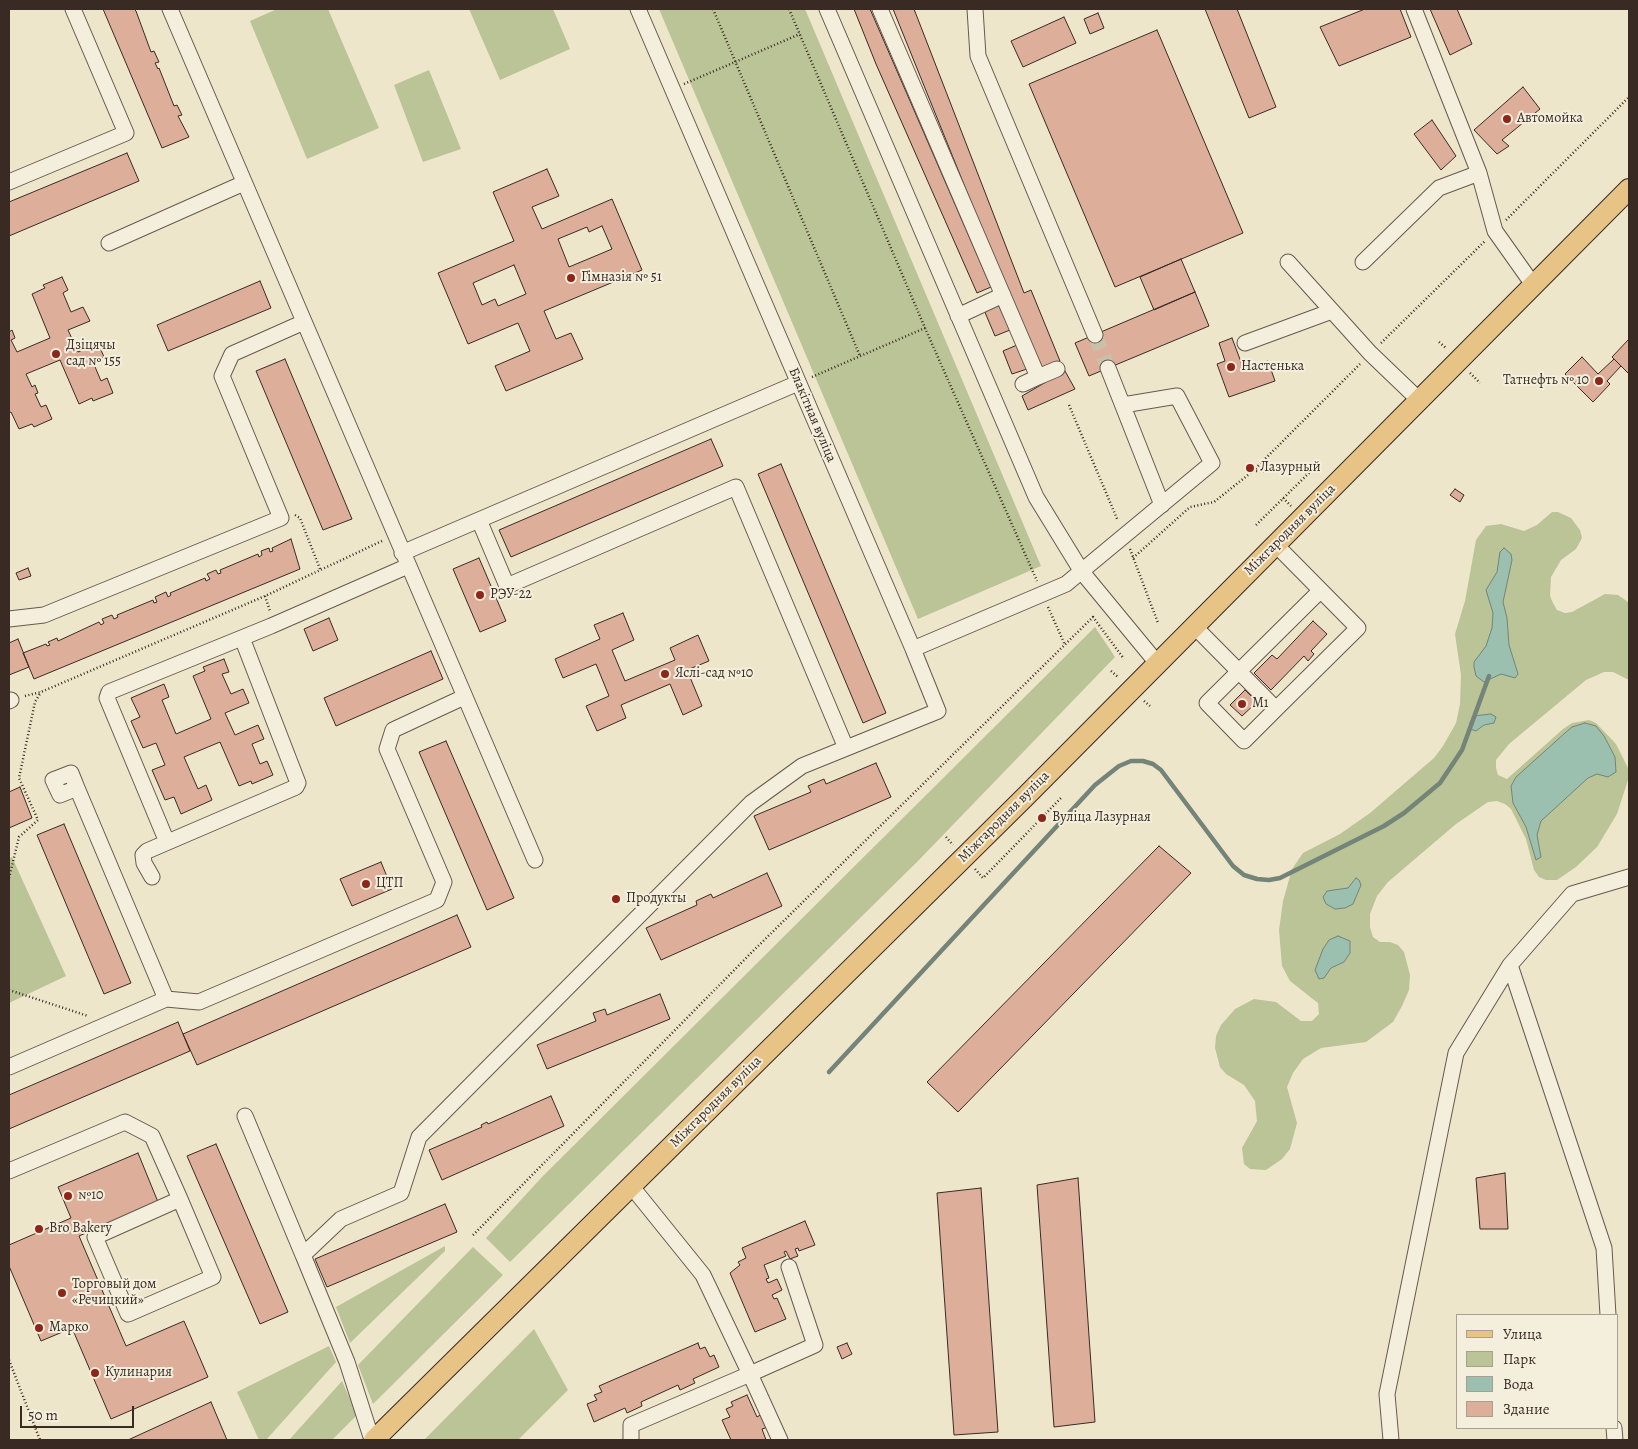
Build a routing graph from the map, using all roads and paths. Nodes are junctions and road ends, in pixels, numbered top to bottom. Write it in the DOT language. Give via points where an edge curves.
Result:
graph roads {
  1 [pos="73,9"];
  2 [pos="170,9"];
  3 [pos="638,9"];
  4 [pos="713,9"];
  5 [pos="789,9"];
  6 [pos="827,9"];
  7 [pos="880,9"];
  8 [pos="975,9"];
  9 [pos="1414,9"];
  10 [pos="800,34"];
  11 [pos="736,62"];
  12 [pos="672,89"];
  13 [pos="1629,97"];
  14 [pos="1479,173"];
  15 [pos="9,182"];
  16 [pos="244,183"];
  17 [pos="1629,189"];
  18 [pos="1495,231"];
  19 [pos="109,243"];
  20 [pos="1288,262"];
  21 [pos="1363,262"];
  22 [pos="1534,286"];
  23 [pos="1003,295"];
  24 [pos="1332,311"];
  25 [pos="958,316"];
  26 [pos="304,322"];
  27 [pos="925,328"];
  28 [pos="1095,335"];
  29 [pos="1440,342"];
  30 [pos="1245,343"];
  31 [pos="1447,349"];
  32 [pos="1370,353"];
  33 [pos="860,356"];
  34 [pos="1057,368"];
  35 [pos="1108,368"];
  36 [pos="1470,373"];
  37 [pos="1038,377"];
  38 [pos="798,383"];
  39 [pos="1480,383"];
  40 [pos="1023,384"];
  41 [pos="1419,400"];
  42 [pos="1069,405"];
  43 [pos="1123,405"];
  44 [pos="1253,471"];
  45 [pos="1162,505"];
  46 [pos="281,518"];
  47 [pos="479,520"];
  48 [pos="1256,525"];
  49 [pos="395,535"];
  50 [pos="1125,536"];
  51 [pos="1276,545"];
  52 [pos="1133,558"];
  53 [pos="405,559"];
  54 [pos="320,569"];
  55 [pos="1082,572"];
  56 [pos="1320,591"];
  57 [pos="1042,594"];
  58 [pos="9,619"];
  59 [pos="1158,623"];
  60 [pos="1195,627"];
  61 [pos="242,638"];
  62 [pos="1066,644"];
  63 [pos="914,649"];
  64 [pos="1124,658"];
  65 [pos="1156,663"];
  66 [pos="1111,671"];
  67 [pos="1239,671"];
  68 [pos="1118,677"];
  69 [pos="464,697"];
  70 [pos="1142,699"];
  71 [pos="1150,706"];
  72 [pos="1276,709"];
  73 [pos="846,748"];
  74 [pos="77,788"];
  75 [pos="1062,797"];
  76 [pos="946,838"];
  77 [pos="167,842"];
  78 [pos="953,845"];
  79 [pos="535,860"];
  80 [pos="974,868"];
  81 [pos="152,877"];
  82 [pos="1629,877"];
  83 [pos="9,878"];
  84 [pos="1510,965"];
  85 [pos="9,990"];
  86 [pos="166,999"];
  87 [pos="110,1023"];
  88 [pos="9,1067"];
  89 [pos="245,1116"];
  90 [pos="9,1171"];
  91 [pos="632,1187"];
  92 [pos="180,1199"];
  93 [pos="473,1234"];
  94 [pos="304,1255"];
  95 [pos="789,1267"];
  96 [pos="1608,1314"];
  97 [pos="9,1360"];
  98 [pos="750,1374"];
  99 [pos="40,1440"];
  100 [pos="373,1440"];
  101 [pos="631,1440"];
  102 [pos="780,1440"];
  103 [pos="1391,1440"];
  1 -- 15 [label="street" via="126,133"];
  2 -- 16 [label="street"];
  3 -- 12 [label="street, Блакітная вуліца"];
  4 -- 11 [label="path"];
  5 -- 10 [label="path"];
  6 -- 25 [label="street"];
  7 -- 23 [label="street"];
  8 -- 28 [label="street" via="978,56"];
  9 -- 14 [label="street"];
  10 -- 11 [label="path"];
  10 -- 27 [label="path"];
  11 -- 12 [label="path"];
  11 -- 33 [label="path"];
  12 -- 38 [label="street, Блакітная вуліца"];
  13 -- 18 [label="path"];
  14 -- 18 [label="street"];
  14 -- 21 [label="street" via="1439,188"];
  16 -- 19 [label="street"];
  16 -- 26 [label="street"];
  17 -- 22 [label="main road, Міжгародняя вуліца"];
  18 -- 22 [label="street"];
  18 -- 32 [label="path"];
  20 -- 24 [label="street"];
  22 -- 41 [label="main road, Міжгародняя вуліца"];
  23 -- 25 [label="street"];
  23 -- 37 [label="street"];
  24 -- 30 [label="street"];
  24 -- 32 [label="street"];
  25 -- 55 [label="street" via="1036,497"];
  26 -- 46 [label="street" via="232,354 222,376"];
  26 -- 49 [label="street"];
  27 -- 33 [label="path"];
  27 -- 57 [label="path"];
  29 -- 31 [label="path"];
  32 -- 41 [label="street"];
  32 -- 44 [label="path"];
  33 -- 38 [label="path"];
  34 -- 37 [label="street"];
  35 -- 43 [label="street"];
  36 -- 39 [label="path"];
  37 -- 40 [label="street"];
  38 -- 47 [label="street"];
  38 -- 63 [label="street, Блакітная вуліца"];
  41 -- 51 [label="main road, Міжгародняя вуліца"];
  42 -- 50 [label="path"];
  43 -- 45 [label="street"];
  43 -- 45 [label="street" via="1177,396 1212,463"];
  44 -- 48 [label="path" via="1310,472"];
  44 -- 52 [label="path" via="1214,502 1190,507"];
  45 -- 50 [label="street"];
  46 -- 54 [label="path" via="292,514 300,518"];
  46 -- 58 [label="street" via="44,615"];
  47 -- 53 [label="street"];
  47 -- 73 [label="street" via="507,586 736,487"];
  49 -- 53 [label="street"];
  49 -- 54 [label="path"];
  50 -- 52 [label="path"];
  50 -- 55 [label="street"];
  51 -- 56 [label="street"];
  51 -- 60 [label="main road, Міжгародняя вуліца"];
  52 -- 59 [label="path"];
  53 -- 61 [label="street"];
  53 -- 69 [label="street"];
  54 -- 83 [label="path" via="265,596 41,692 35,702 19,778 38,820 19,837"];
  55 -- 57 [label="street" via="1066,584"];
  55 -- 65 [label="street"];
  56 -- 67 [label="street"];
  56 -- 72 [label="street" via="1358,628"];
  57 -- 62 [label="path"];
  57 -- 63 [label="street"];
  60 -- 65 [label="main road, Міжгародняя вуліца"];
  60 -- 67 [label="street"];
  61 -- 77 [label="street" via="298,783 296,787"];
  61 -- 77 [label="street" via="112,689 106,698"];
  62 -- 64 [label="path" via="1093,617"];
  62 -- 93 [label="path" via="750,954"];
  63 -- 73 [label="street, Блакітная вуліца" via="938,711"];
  65 -- 91 [label="main road, Міжгародняя вуліца"];
  66 -- 68 [label="path"];
  67 -- 72 [label="street"];
  67 -- 72 [label="street" via="1207,703 1244,740"];
  69 -- 79 [label="street"];
  69 -- 86 [label="street" via="393,730 387,749 444,882 437,900 199,1002"];
  70 -- 71 [label="path"];
  73 -- 94 [label="street" via="802,766 750,803 419,1137 401,1193 341,1218"];
  74 -- 86 [label="street"];
  75 -- 80 [label="path" via="983,878"];
  76 -- 78 [label="path"];
  77 -- 81 [label="street" via="143,855"];
  82 -- 84 [label="street" via="1572,894"];
  84 -- 96 [label="street" via="1604,1248"];
  84 -- 103 [label="street" via="1456,1053 1388,1394"];
  85 -- 87 [label="path"];
  86 -- 87 [label="street"];
  87 -- 88 [label="street"];
  89 -- 94 [label="street"];
  90 -- 92 [label="street" via="125,1122 152,1136"];
  91 -- 98 [label="street" via="703,1275"];
  91 -- 100 [label="main road, Міжгародняя вуліца"];
  92 -- 92 [label="street" via="213,1277 128,1314 96,1237"];
  94 -- 100 [label="street" via="347,1362"];
  95 -- 98 [label="street" via="815,1346"];
  97 -- 99 [label="path"];
  98 -- 101 [label="street" via="631,1425"];
  98 -- 102 [label="street"];
}
